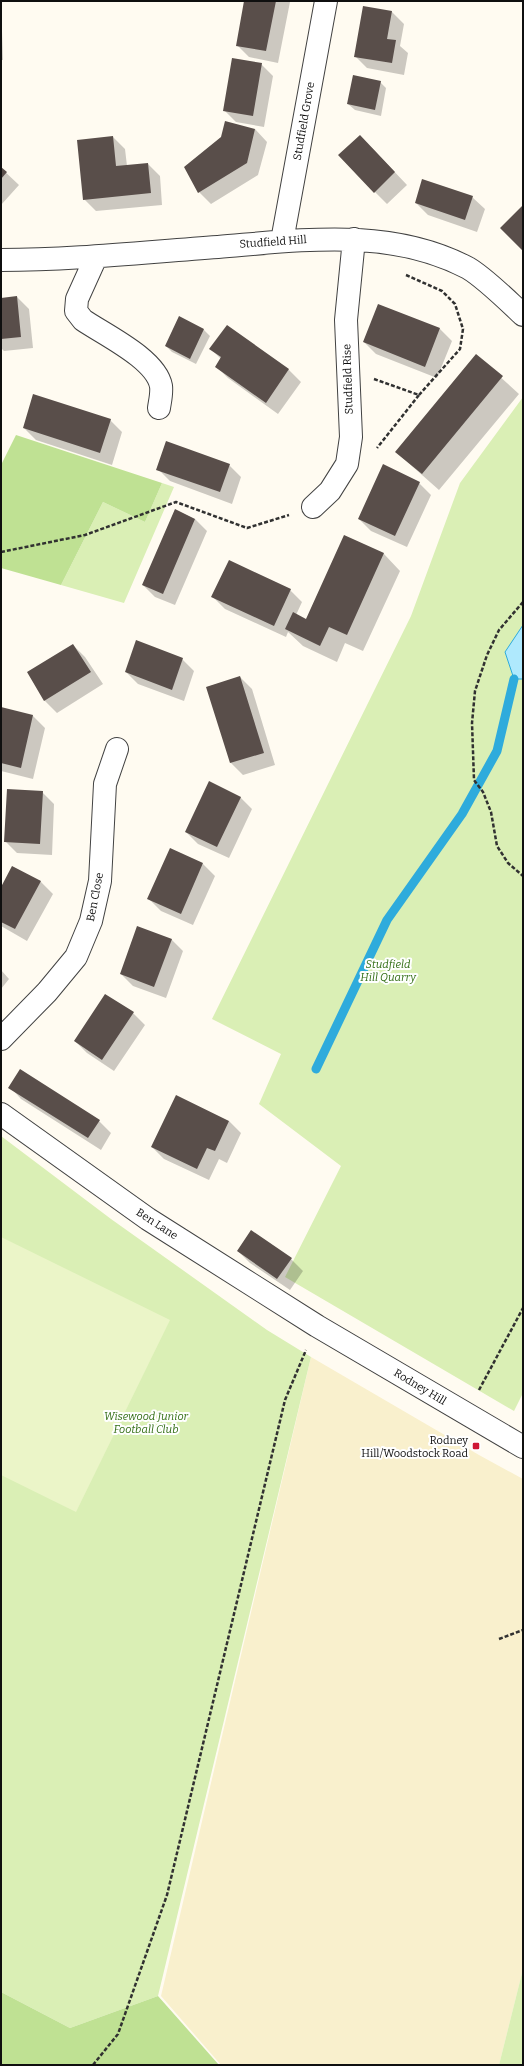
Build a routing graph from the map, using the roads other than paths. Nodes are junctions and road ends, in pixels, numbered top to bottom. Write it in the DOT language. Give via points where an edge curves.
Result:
graph roads {
  1 [pos="326,1"];
  2 [pos="354,239"];
  3 [pos="282,241"];
  4 [pos="96,257"];
  5 [pos="1,260"];
  6 [pos="523,315"];
  7 [pos="159,408"];
  8 [pos="313,507"];
  9 [pos="117,749"];
  10 [pos="1,1039"];
  11 [pos="1,1114"];
  12 [pos="317,1326"];
  13 [pos="523,1447"];
  1 -- 3 [label="street, Studfield Grove"];
  2 -- 3 [label="street, Studfield Hill"];
  2 -- 6 [label="street, Studfield Hill" via="409,246 441,256 469,269"];
  2 -- 8 [label="street, Studfield Rise" via="346,320 351,437 347,464 330,491"];
  3 -- 4 [label="street, Studfield Hill"];
  4 -- 5 [label="street, Studfield Hill"];
  4 -- 7 [label="street" via="77,299 76,311 82,320 140,358 158,375 162,387"];
  9 -- 10 [label="street, Ben Close" via="105,784 100,881 92,921 76,957 47,992"];
  11 -- 12 [label="street, Ben Lane" via="148,1219"];
  12 -- 13 [label="street, Rodney Hill"];
}
